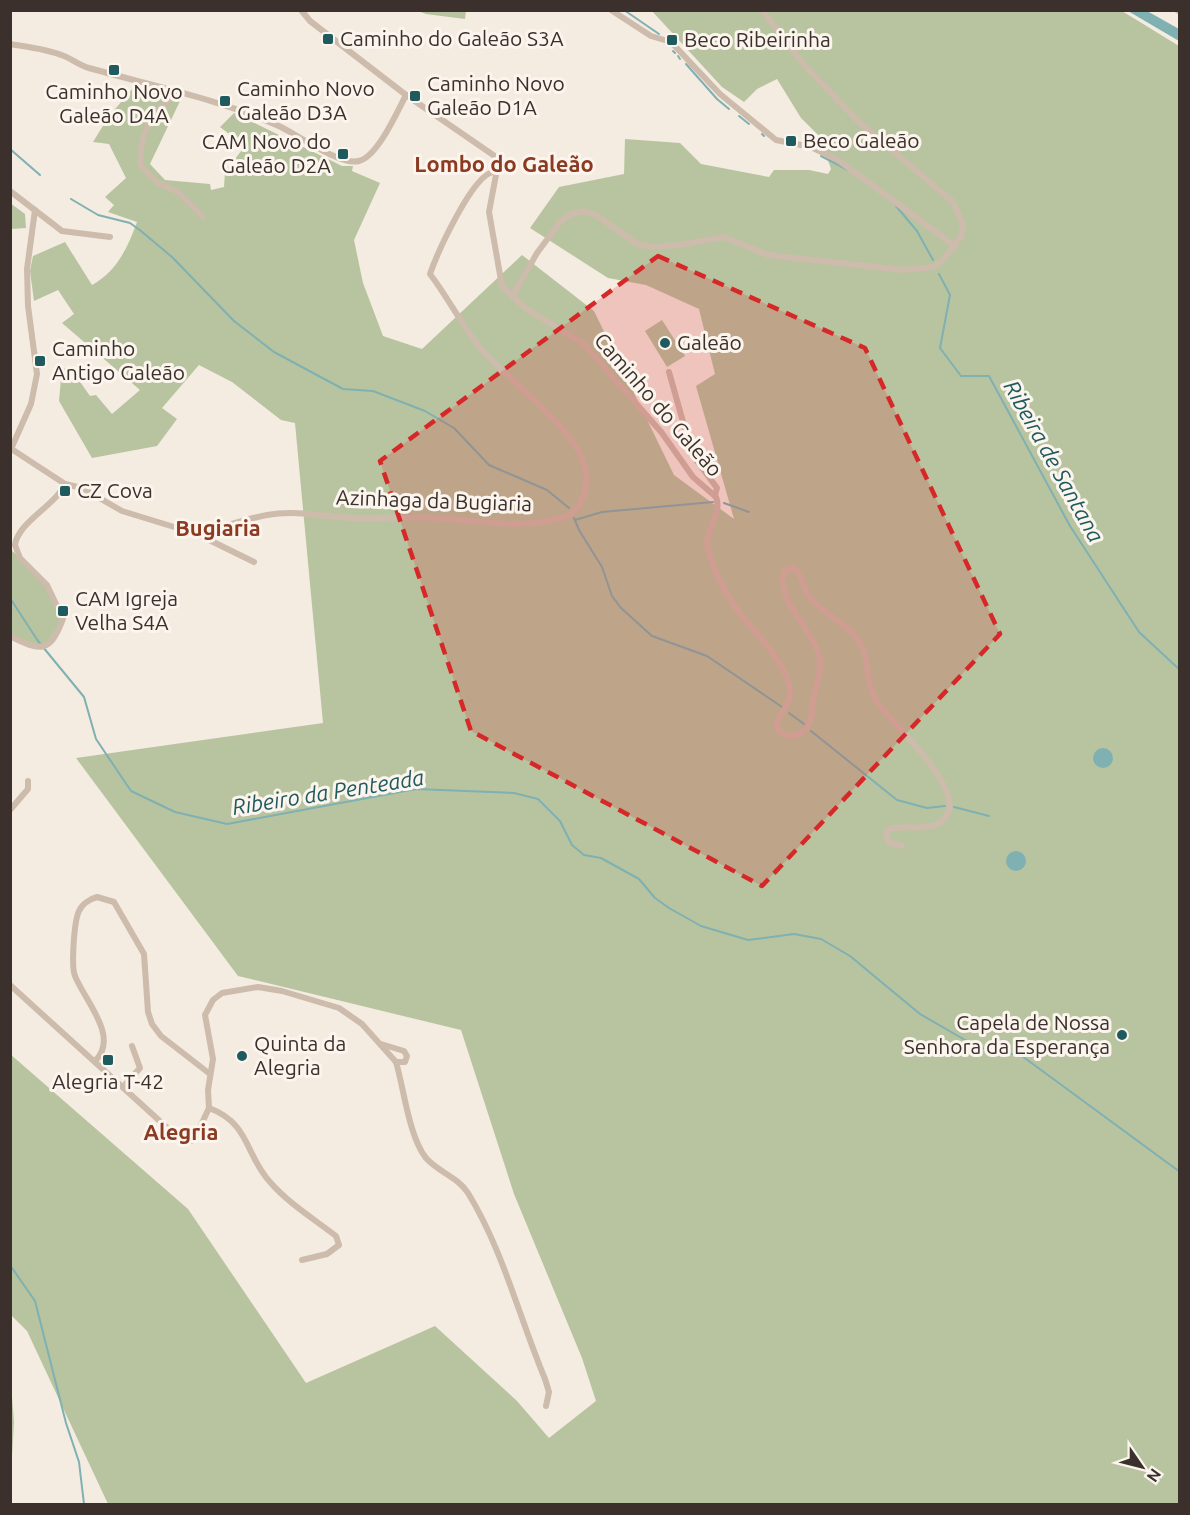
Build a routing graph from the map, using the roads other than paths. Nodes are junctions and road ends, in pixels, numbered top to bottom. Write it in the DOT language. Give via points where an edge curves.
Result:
graph roads {
  1 [pos="301,10"];
  2 [pos="611,10"];
  3 [pos="762,10"];
  4 [pos="10,44"];
  5 [pos="172,89"];
  6 [pos="406,95"];
  7 [pos="494,172"];
  8 [pos="10,191"];
  9 [pos="35,210"];
  10 [pos="203,217"];
  11 [pos="110,237"];
  12 [pos="955,246"];
  13 [pos="512,297"];
  14 [pos="669,372"];
  15 [pos="11,448"];
  16 [pos="65,484"];
  17 [pos="715,495"];
  18 [pos="197,534"];
  19 [pos="254,562"];
  20 [pos="10,636"];
  21 [pos="28,781"];
  22 [pos="10,810"];
  23 [pos="902,846"];
  24 [pos="10,985"];
  25 [pos="381,1044"];
  26 [pos="132,1046"];
  27 [pos="96,1060"];
  28 [pos="396,1062"];
  29 [pos="210,1074"];
  30 [pos="123,1087"];
  31 [pos="209,1108"];
  32 [pos="302,1260"];
  33 [pos="546,1406"];
  1 -- 6 [label="street, Caminho do Galeão"];
  2 -- 12 [label="street" via="651,36 671,42 720,94 776,140 811,147 838,160"];
  3 -- 12 [label="street" via="805,66 859,122 953,202 963,225"];
  4 -- 5 [label="street" via="56,53 87,68"];
  5 -- 6 [label="street" via="250,115 355,162 371,154"];
  5 -- 10 [label="street" via="170,100 152,120 140,149 141,166 158,183 178,192"];
  6 -- 7 [label="street, Caminho do Galeão" via="499,159"];
  7 -- 13 [label="street, Caminho do Galeão" via="489,224 499,277"];
  7 -- 18 [label="street, Azinhaga da Bugiaria" via="485,175 476,186 440,246 430,274 481,349 547,414 574,447 584,465 586,484 579,506 568,516 525,523 268,514"];
  8 -- 9 [label="street"];
  9 -- 11 [label="street" via="62,231"];
  9 -- 15 [label="street" via="27,269 37,374 31,404"];
  12 -- 13 [label="street" via="933,267 903,270 768,255 724,237 651,247 638,244 596,215 583,211 560,222"];
  13 -- 17 [label="street, Caminho do Galeão" via="584,344 662,433 693,477"];
  14 -- 17 [label="street, Caminho do Galeão" via="689,443 717,488"];
  15 -- 16 [label="street"];
  16 -- 18 [label="street" via="82,488 122,511"];
  16 -- 20 [label="street" via="61,493 20,532 15,545 20,558 47,585 63,619 57,635 44,647 32,647"];
  17 -- 23 [label="street, Caminho do Galeão" via="718,505 707,535 709,552 735,607 781,666 787,680 789,701 776,726 780,732 793,736 809,724 820,665 818,652 783,585 784,571 789,567 799,573 812,600 859,641 874,697 909,735 946,791 949,806 944,818 924,828 889,829 888,842"];
  18 -- 19 [label="street"];
  21 -- 22 [label="street" via="28,789"];
  24 -- 27 [label="street"];
  25 -- 28 [label="street"];
  25 -- 28 [label="street" via="406,1053 403,1064"];
  25 -- 29 [label="street" via="339,1008 300,994 258,987 234,990 213,1000 205,1015 213,1059"];
  26 -- 30 [label="street" via="140,1068"];
  27 -- 29 [label="street" via="106,1044 75,978 73,965 79,911 97,897 114,902 144,954 148,1012 157,1032"];
  27 -- 30 [label="street"];
  28 -- 33 [label="street" via="417,1143 427,1158 467,1192 494,1245 545,1379 549,1392"];
  29 -- 31 [label="street"];
  30 -- 31 [label="street" via="184,1143 194,1140"];
  31 -- 32 [label="street" via="224,1113 242,1131 269,1182 336,1236 339,1245 327,1254"];
}
